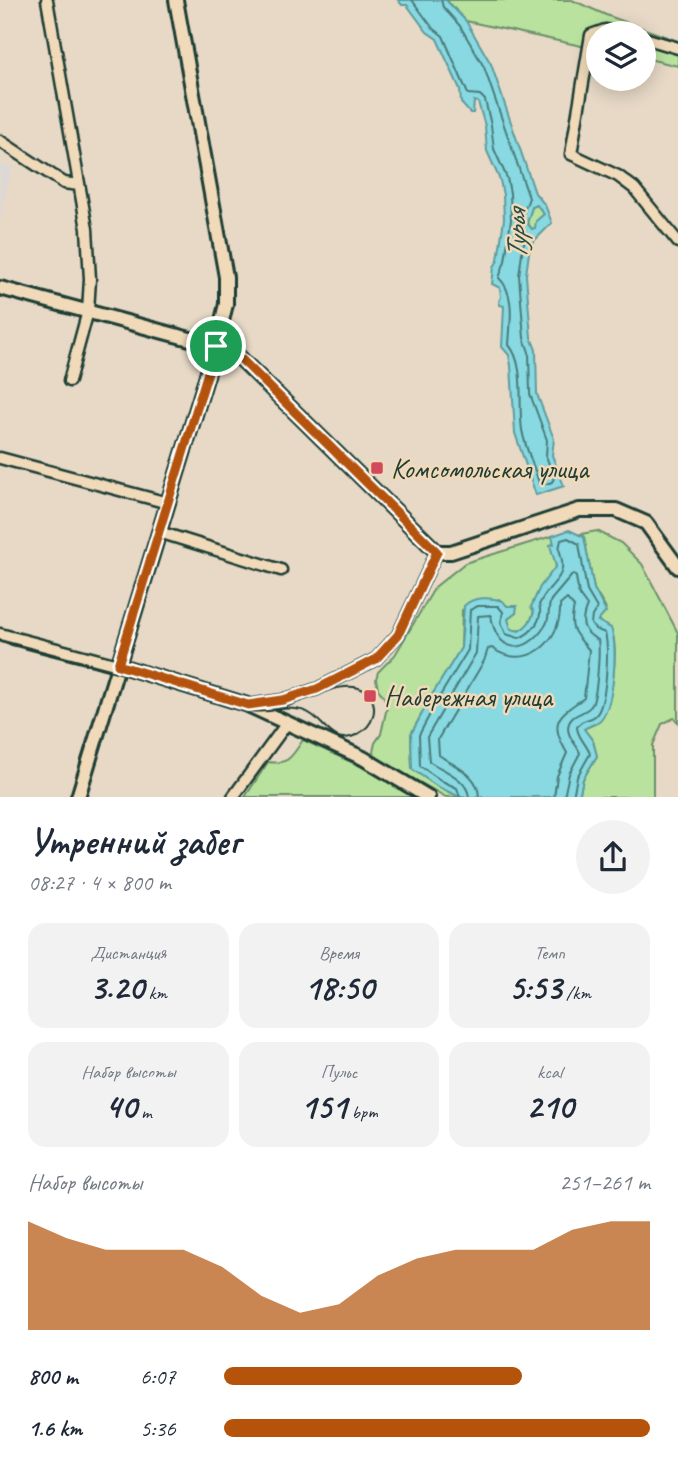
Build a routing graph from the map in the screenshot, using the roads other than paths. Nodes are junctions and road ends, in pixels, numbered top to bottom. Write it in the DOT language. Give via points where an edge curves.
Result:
graph roads {
  1 [pos="47,0"];
  2 [pos="176,0"];
  3 [pos="656,42"];
  4 [pos="678,48"];
  5 [pos="586,65"];
  6 [pos="0,141"];
  7 [pos="79,185"];
  8 [pos="678,242"];
  9 [pos="0,288"];
  10 [pos="88,312"];
  11 [pos="216,346"];
  12 [pos="69,381"];
  13 [pos="0,458"];
  14 [pos="168,503"];
  15 [pos="159,532"];
  16 [pos="437,552"];
  17 [pos="678,567"];
  18 [pos="281,570"];
  19 [pos="0,634"];
  20 [pos="118,665"];
  21 [pos="248,705"];
  22 [pos="287,723"];
  23 [pos="78,797"];
  24 [pos="233,797"];
  25 [pos="428,797"];
  1 -- 7 [label="street"];
  2 -- 11 [label="main road" via="226,277 226,303"];
  3 -- 4 [label="street"];
  5 -- 8 [label="street" via="571,154 634,188"];
  6 -- 7 [label="street" via="64,183"];
  7 -- 10 [label="street" via="87,229"];
  9 -- 10 [label="main road"];
  10 -- 11 [label="main road"];
  10 -- 12 [label="street"];
  11 -- 14 [label="main road"];
  11 -- 16 [label="main road" via="237,355"];
  13 -- 14 [label="street"];
  14 -- 15 [label="main road"];
  15 -- 18 [label="street"];
  15 -- 20 [label="main road"];
  16 -- 17 [label="main road" via="451,552 579,510 615,510 646,523"];
  16 -- 21 [label="street" via="398,635 376,659 317,689"];
  19 -- 20 [label="street"];
  20 -- 21 [label="main road"];
  20 -- 23 [label="main road"];
  21 -- 22 [label="main road"];
  22 -- 24 [label="street"];
  22 -- 25 [label="main road" via="363,758"];
}
